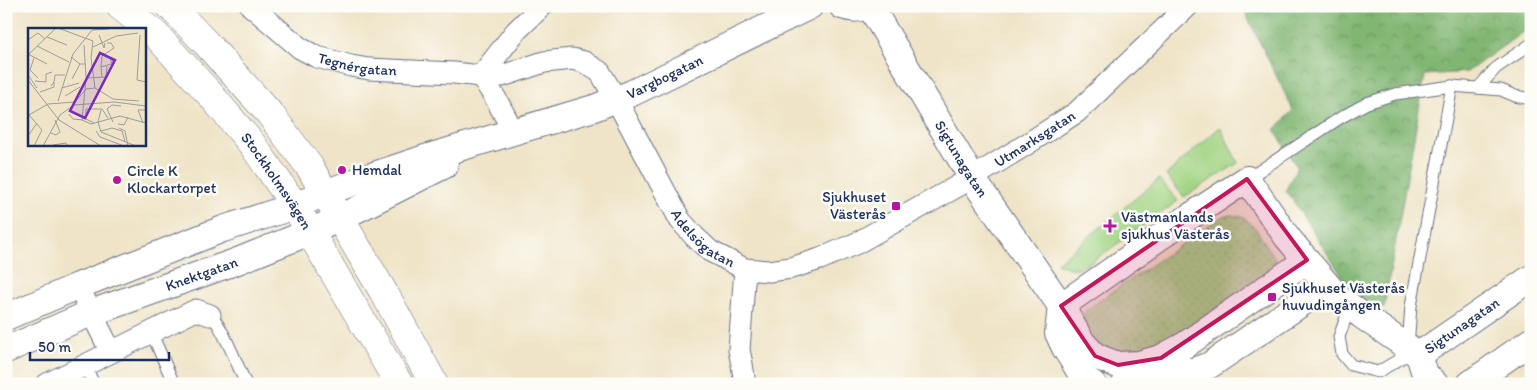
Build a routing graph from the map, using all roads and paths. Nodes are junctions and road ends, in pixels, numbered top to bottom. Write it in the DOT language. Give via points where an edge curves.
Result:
graph roads {
  1 [pos="120,6"];
  2 [pos="170,6"];
  3 [pos="251,6"];
  4 [pos="542,6"];
  5 [pos="810,6"];
  6 [pos="842,6"];
  7 [pos="865,6"];
  8 [pos="870,6"];
  9 [pos="1188,6"];
  10 [pos="1531,44"];
  11 [pos="482,76"];
  12 [pos="1452,86"];
  13 [pos="1478,88"];
  14 [pos="616,99"];
  15 [pos="1531,99"];
  16 [pos="513,131"];
  17 [pos="972,178"];
  18 [pos="1248,179"];
  19 [pos="325,193"];
  20 [pos="295,206"];
  21 [pos="340,218"];
  22 [pos="310,232"];
  23 [pos="1307,260"];
  24 [pos="744,269"];
  25 [pos="1531,278"];
  26 [pos="78,286"];
  27 [pos="1327,286"];
  28 [pos="1060,306"];
  29 [pos="1350,306"];
  30 [pos="91,313"];
  31 [pos="210,315"];
  32 [pos="6,317"];
  33 [pos="151,332"];
  34 [pos="1531,341"];
  35 [pos="6,350"];
  36 [pos="1413,351"];
  37 [pos="111,352"];
  38 [pos="89,374"];
  39 [pos="47,384"];
  40 [pos="174,384"];
  41 [pos="246,384"];
  42 [pos="399,384"];
  43 [pos="434,384"];
  44 [pos="744,384"];
  45 [pos="1093,384"];
  46 [pos="1125,384"];
  47 [pos="1435,384"];
  48 [pos="1470,384"];
  1 -- 20 [label="main road, Stockholmsvägen" via="156,35 209,93 252,144"];
  2 -- 19 [label="main road" via="270,114"];
  3 -- 11 [label="street, Tegnérgatan" via="300,48 317,57 369,69"];
  4 -- 11 [label="street" via="516,31"];
  5 -- 14 [label="street, Vargbogatan"];
  6 -- 7 [label="street" via="852,10"];
  8 -- 17 [label="street, Sigtunagatan"];
  9 -- 17 [label="street, Utmarksgatan" via="1077,112"];
  10 -- 13 [label="lane" via="1496,68"];
  11 -- 14 [label="street, Tegnérgatan" via="502,76 544,62 572,59 600,72"];
  11 -- 16 [label="street"];
  12 -- 13 [label="lane"];
  12 -- 18 [label="lane" via="1395,94 1367,103"];
  12 -- 36 [label="lane" via="1411,306"];
  13 -- 15 [label="lane" via="1501,90"];
  14 -- 16 [label="street, Vargbogatan"];
  14 -- 24 [label="street, Adelsögatan" via="680,220 710,251"];
  16 -- 19 [label="street, Vargbogatan"];
  16 -- 21 [label="street, Vargbogatan"];
  17 -- 24 [label="street, Utmarksgatan" via="820,259 769,271"];
  17 -- 28 [label="street, Sigtunagatan"];
  18 -- 23 [label="street, Sigtunagatan"];
  18 -- 28 [label="street"];
  19 -- 20 [label="street, Vargbogatan"];
  19 -- 21 [label="main road"];
  20 -- 22 [label="main road, Stockholmsvägen"];
  20 -- 26 [label="street"];
  21 -- 22 [label="street, Vargbogatan"];
  21 -- 43 [label="main road"];
  22 -- 30 [label="street, Knektgatan"];
  22 -- 42 [label="main road, Stockholmsvägen"];
  23 -- 27 [label="street, Sigtunagatan"];
  23 -- 28 [label="street, Sigtunagatan" via="1185,345 1161,358 1138,364 1118,365 1095,356 1082,342"];
  24 -- 44 [label="street, Adelsögatan" via="739,350"];
  25 -- 36 [label="street, Sigtunagatan"];
  26 -- 30 [label="street"];
  26 -- 32 [label="street"];
  27 -- 29 [label="street, Sigtunagatan"];
  27 -- 46 [label="street" via="1210,365 1194,371 1148,375"];
  28 -- 45 [label="street" via="1058,333 1084,378"];
  29 -- 36 [label="street, Sigtunagatan"];
  29 -- 36 [label="lane" via="1339,337 1342,354 1351,365 1378,372"];
  30 -- 35 [label="street, Knektgatan"];
  30 -- 37 [label="street"];
  31 -- 33 [label="street" via="196,310"];
  31 -- 41 [label="lane"];
  33 -- 37 [label="street"];
  33 -- 40 [label="lane"];
  34 -- 48 [label="street"];
  36 -- 47 [label="street, Sigtunagatan" via="1425,374"];
  37 -- 38 [label="street"];
  38 -- 39 [label="street"];
}
